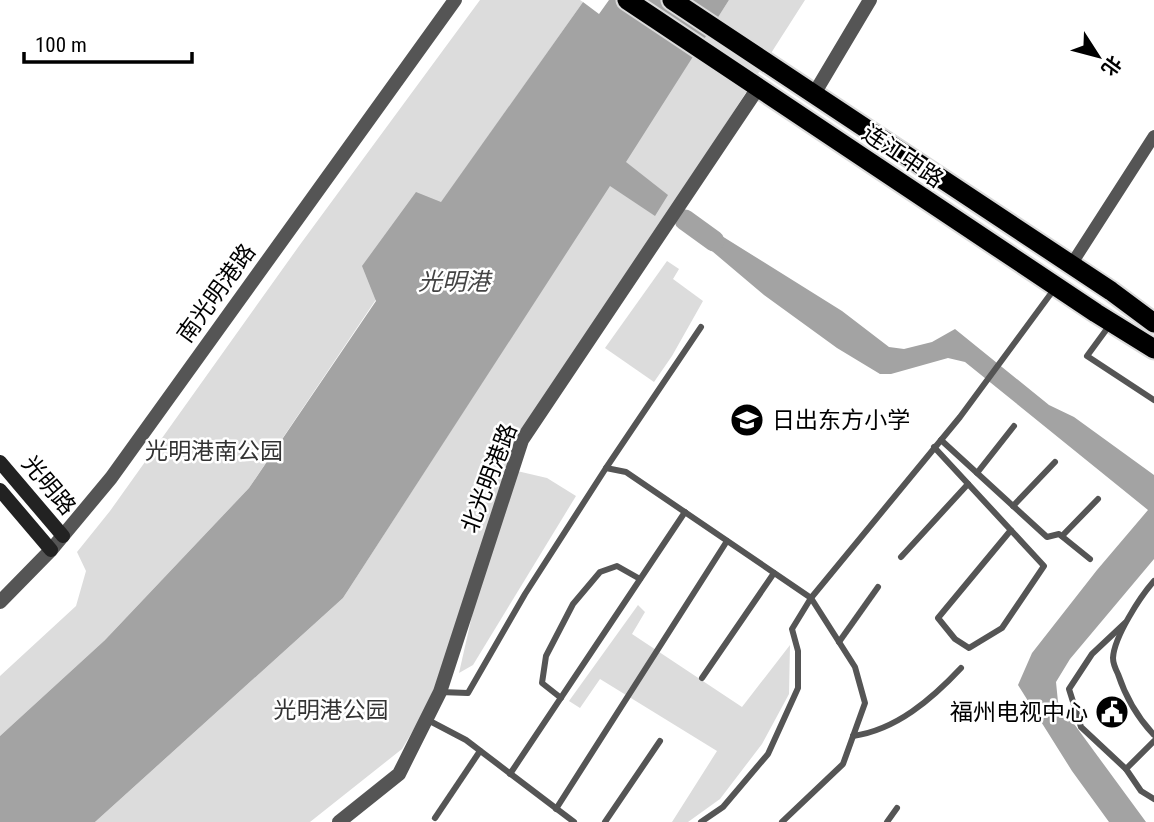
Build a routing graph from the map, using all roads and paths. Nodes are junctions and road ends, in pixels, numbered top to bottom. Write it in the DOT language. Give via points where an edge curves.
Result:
graph roads {
  1 [pos="455,0"];
  2 [pos="627,0"];
  3 [pos="672,0"];
  4 [pos="870,0"];
  5 [pos="758,88"];
  6 [pos="814,94"];
  7 [pos="1154,136"];
  8 [pos="1071,264"];
  9 [pos="1056,287"];
  10 [pos="1111,291"];
  11 [pos="1154,311"];
  12 [pos="1103,319"];
  13 [pos="1154,323"];
  14 [pos="701,327"];
  15 [pos="1154,349"];
  16 [pos="1154,360"];
  17 [pos="1154,400"];
  18 [pos="1014,426"];
  19 [pos="940,440"];
  20 [pos="934,447"];
  21 [pos="0,462"];
  22 [pos="1055,462"];
  23 [pos="606,468"];
  24 [pos="977,473"];
  25 [pos="968,484"];
  26 [pos="0,490"];
  27 [pos="1098,499"];
  28 [pos="1013,506"];
  29 [pos="685,512"];
  30 [pos="1011,530"];
  31 [pos="63,536"];
  32 [pos="1062,537"];
  33 [pos="727,541"];
  34 [pos="51,550"];
  35 [pos="901,557"];
  36 [pos="1090,559"];
  37 [pos="774,573"];
  38 [pos="640,579"];
  39 [pos="1154,581"];
  40 [pos="878,587"];
  41 [pos="811,598"];
  42 [pos="0,602"];
  43 [pos="1125,622"];
  44 [pos="839,642"];
  45 [pos="961,668"];
  46 [pos="702,678"];
  47 [pos="440,692"];
  48 [pos="561,698"];
  49 [pos="426,719"];
  50 [pos="1154,735"];
  51 [pos="853,736"];
  52 [pos="1154,740"];
  53 [pos="660,741"];
  54 [pos="480,751"];
  55 [pos="1126,769"];
  56 [pos="510,774"];
  57 [pos="1154,799"];
  58 [pos="897,808"];
  59 [pos="556,809"];
  60 [pos="563,814"];
  61 [pos="435,818"];
  62 [pos="339,822"];
  63 [pos="557,822"];
  64 [pos="574,822"];
  65 [pos="605,822"];
  66 [pos="701,822"];
  67 [pos="782,822"];
  68 [pos="887,822"];
  1 -- 31 [label="street, 南光明港路" via="126,456"];
  2 -- 5 [label="highway, 连江中路"];
  3 -- 6 [label="highway, 连江中路"];
  4 -- 6 [label="street"];
  5 -- 9 [label="highway, 连江中路"];
  5 -- 47 [label="street, 北光明港路" via="522,440"];
  6 -- 8 [label="highway, 连江中路"];
  7 -- 8 [label="street"];
  8 -- 10 [label="highway, 连江中路"];
  9 -- 12 [label="highway, 连江中路"];
  9 -- 19 [label="lane"];
  10 -- 11 [label="main road"];
  10 -- 13 [label="highway, 连江中路"];
  12 -- 15 [label="highway, 连江中路"];
  12 -- 16 [label="main road"];
  12 -- 17 [label="lane" via="1087,356"];
  14 -- 23 [label="lane"];
  18 -- 24 [label="lane"];
  19 -- 20 [label="lane"];
  19 -- 24 [label="lane"];
  20 -- 25 [label="lane"];
  20 -- 41 [label="lane"];
  21 -- 31 [label="main road, 光明路"];
  22 -- 28 [label="lane"];
  23 -- 29 [label="lane" via="626,472"];
  23 -- 47 [label="lane" via="468,692"];
  24 -- 28 [label="lane"];
  25 -- 30 [label="lane"];
  25 -- 35 [label="lane"];
  26 -- 34 [label="main road, 光明路"];
  27 -- 32 [label="lane"];
  28 -- 32 [label="lane" via="1046,537"];
  29 -- 33 [label="lane"];
  29 -- 38 [label="lane"];
  30 -- 30 [label="lane" via="1044,566 1002,628 969,648 938,618"];
  31 -- 34 [label="street, 南光明港路"];
  32 -- 36 [label="lane"];
  33 -- 37 [label="lane"];
  33 -- 59 [label="lane"];
  34 -- 42 [label="street, 南光明港路"];
  37 -- 41 [label="lane"];
  37 -- 46 [label="lane"];
  38 -- 48 [label="lane"];
  38 -- 48 [label="lane" via="617,566 600,572 573,604 546,656 542,683"];
  39 -- 43 [label="lane"];
  40 -- 44 [label="lane"];
  41 -- 44 [label="lane"];
  41 -- 66 [label="lane" via="792,629 798,651 798,688 768,754 723,807"];
  43 -- 50 [label="lane" via="1112,659 1126,697"];
  43 -- 55 [label="lane" via="1092,654 1069,689 1081,727"];
  44 -- 51 [label="lane" via="855,667 865,703"];
  45 -- 51 [label="lane" via="936,696 906,715 869,734"];
  47 -- 49 [label="street, 北光明港路"];
  48 -- 56 [label="lane"];
  49 -- 54 [label="lane"];
  49 -- 62 [label="street, 北光明港路" via="400,774"];
  51 -- 67 [label="lane" via="843,764"];
  52 -- 55 [label="lane"];
  53 -- 65 [label="lane"];
  54 -- 56 [label="lane"];
  54 -- 61 [label="lane"];
  55 -- 57 [label="lane" via="1141,791"];
  56 -- 59 [label="lane"];
  58 -- 68 [label="lane"];
  59 -- 60 [label="lane"];
  60 -- 63 [label="lane"];
  60 -- 64 [label="lane"];
}
